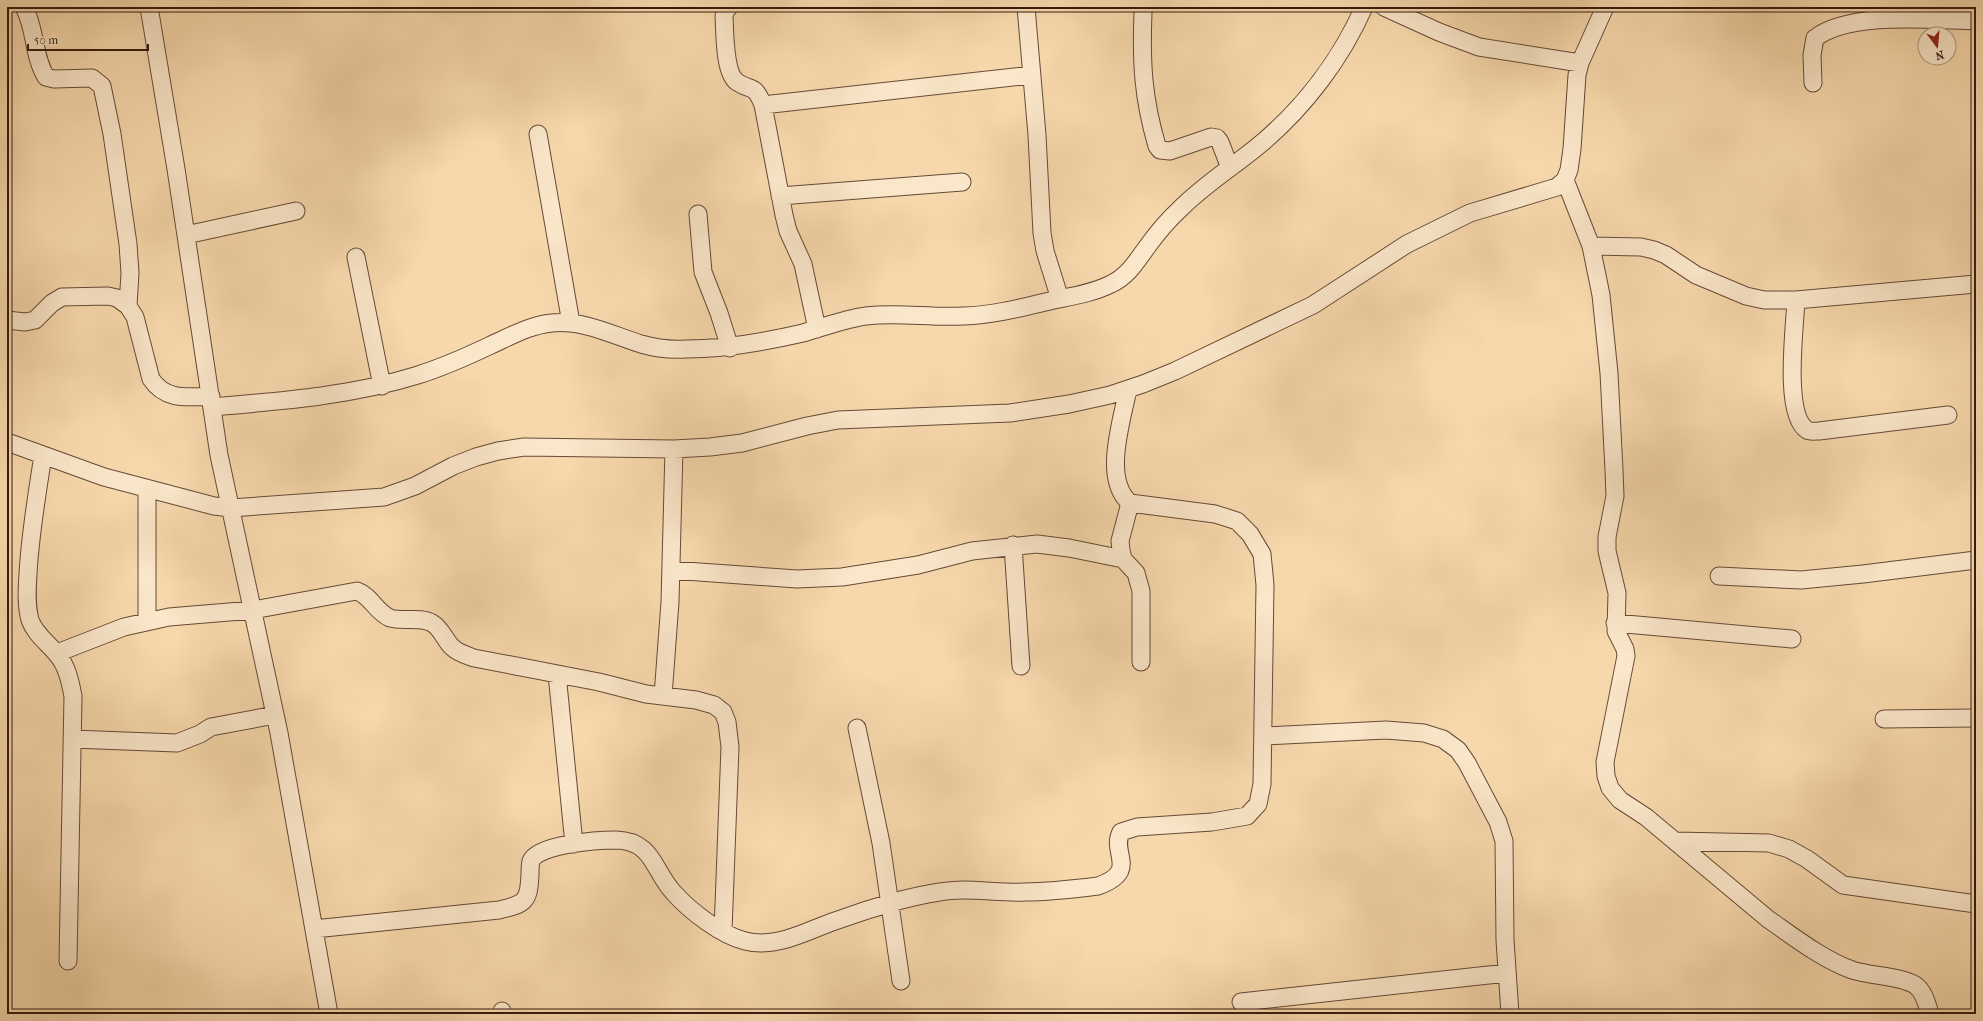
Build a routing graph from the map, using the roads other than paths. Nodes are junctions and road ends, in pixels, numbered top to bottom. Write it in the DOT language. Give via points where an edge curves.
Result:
graph roads {
  1 [pos="24,7"];
  2 [pos="149,7"];
  3 [pos="730,7"];
  4 [pos="1026,7"];
  5 [pos="1364,7"];
  6 [pos="1384,7"];
  7 [pos="1605,7"];
  8 [pos="1142,13"];
  9 [pos="1976,21"];
  10 [pos="1580,63"];
  11 [pos="1032,74"];
  12 [pos="1812,83"];
  13 [pos="763,105"];
  14 [pos="538,134"];
  15 [pos="1230,168"];
  16 [pos="1565,180"];
  17 [pos="962,182"];
  18 [pos="780,196"];
  19 [pos="296,211"];
  20 [pos="698,214"];
  21 [pos="186,235"];
  22 [pos="1591,246"];
  23 [pos="356,257"];
  24 [pos="1976,284"];
  25 [pos="1060,299"];
  26 [pos="1796,300"];
  27 [pos="128,306"];
  28 [pos="7,320"];
  29 [pos="571,323"];
  30 [pos="817,329"];
  31 [pos="730,348"];
  32 [pos="382,386"];
  33 [pos="1128,389"];
  34 [pos="211,402"];
  35 [pos="1948,415"];
  36 [pos="7,442"];
  37 [pos="674,449"];
  38 [pos="43,455"];
  39 [pos="147,489"];
  40 [pos="1130,502"];
  41 [pos="231,508"];
  42 [pos="1013,546"];
  43 [pos="1123,559"];
  44 [pos="1976,560"];
  45 [pos="670,570"];
  46 [pos="1719,576"];
  47 [pos="253,610"];
  48 [pos="148,621"];
  49 [pos="1615,623"];
  50 [pos="1792,639"];
  51 [pos="57,653"];
  52 [pos="1141,662"];
  53 [pos="1021,666"];
  54 [pos="557,674"];
  55 [pos="663,696"];
  56 [pos="275,715"];
  57 [pos="1976,718"];
  58 [pos="1884,719"];
  59 [pos="857,728"];
  60 [pos="1264,736"];
  61 [pos="72,739"];
  62 [pos="1675,841"];
  63 [pos="574,844"];
  64 [pos="890,903"];
  65 [pos="1976,904"];
  66 [pos="314,929"];
  67 [pos="723,931"];
  68 [pos="68,961"];
  69 [pos="1507,973"];
  70 [pos="901,982"];
  71 [pos="1241,1002"];
  72 [pos="329,1014"];
  73 [pos="1510,1014"];
  74 [pos="1930,1014"];
  1 -- 27 [label="street" via="31,21 40,63 46,77 54,80 92,78 102,86 112,134 128,244"];
  2 -- 21 [label="street"];
  3 -- 13 [label="street" via="724,16 731,75 736,81 755,90"];
  4 -- 11 [label="street"];
  5 -- 15 [label="street" via="1354,30 1313,91 1262,143"];
  6 -- 10 [label="street" via="1479,47"];
  7 -- 10 [label="street"];
  8 -- 15 [label="street" via="1143,84 1157,146 1160,150 1170,151 1211,137 1216,138"];
  9 -- 12 [label="street" via="1866,20 1841,25 1815,38"];
  10 -- 16 [label="street" via="1574,103 1572,149"];
  11 -- 13 [label="street"];
  11 -- 25 [label="street" via="1042,233"];
  13 -- 18 [label="street"];
  14 -- 29 [label="street"];
  15 -- 25 [label="street" via="1181,208 1121,279 1108,286"];
  16 -- 22 [label="street"];
  16 -- 33 [label="street" via="1557,187 1470,213 1407,244 1313,305 1175,371"];
  17 -- 18 [label="street"];
  18 -- 30 [label="street" via="788,231 803,264"];
  19 -- 21 [label="street"];
  20 -- 31 [label="street" via="702,272"];
  21 -- 34 [label="street"];
  22 -- 26 [label="street" via="1642,247 1654,250 1696,275 1746,296 1764,300"];
  22 -- 49 [label="street" via="1601,295 1609,373 1615,496 1607,537 1607,551 1617,593"];
  23 -- 32 [label="street"];
  24 -- 26 [label="street"];
  25 -- 30 [label="street" via="999,313 965,316 866,316"];
  26 -- 35 [label="street" via="1793,403 1801,425 1808,431"];
  27 -- 28 [label="street" via="117,298 108,296 62,297 35,320"];
  27 -- 34 [label="street" via="135,317 151,379 157,388 165,394"];
  29 -- 31 [label="street" via="662,348"];
  29 -- 32 [label="street" via="552,323 527,329 423,374"];
  30 -- 31 [label="street"];
  32 -- 34 [label="street" via="308,399"];
  33 -- 37 [label="street" via="1069,404 1010,413 838,420 742,443"];
  33 -- 40 [label="street" via="1115,473 1123,496"];
  34 -- 41 [label="street"];
  36 -- 38 [label="street"];
  37 -- 41 [label="street" via="524,447 476,457 415,486 384,497"];
  37 -- 45 [label="street"];
  38 -- 39 [label="street"];
  38 -- 51 [label="street" via="29,552 27,607 30,621 38,635"];
  39 -- 41 [label="street"];
  39 -- 48 [label="street"];
  40 -- 43 [label="street" via="1120,541"];
  40 -- 60 [label="street" via="1216,514 1237,521 1250,534 1262,554 1265,585"];
  41 -- 47 [label="street"];
  42 -- 43 [label="street" via="1037,544"];
  42 -- 45 [label="street" via="972,550 918,565 842,577 797,579"];
  42 -- 53 [label="street"];
  43 -- 52 [label="street" via="1136,573 1141,591"];
  44 -- 46 [label="street" via="1801,580"];
  45 -- 55 [label="street"];
  47 -- 48 [label="street" via="187,614"];
  47 -- 54 [label="street" via="357,591 364,594 388,617 431,622 439,628 452,647 461,653 474,658"];
  47 -- 56 [label="street"];
  48 -- 51 [label="street" via="124,627"];
  49 -- 50 [label="street"];
  49 -- 62 [label="street" via="1626,656 1605,762 1606,776 1610,788 1620,800"];
  51 -- 61 [label="street" via="70,684"];
  54 -- 55 [label="street"];
  54 -- 63 [label="street"];
  55 -- 67 [label="street" via="714,705 723,712 727,722 730,747"];
  56 -- 61 [label="street" via="211,727 177,743"];
  56 -- 66 [label="street"];
  57 -- 58 [label="street"];
  59 -- 64 [label="street" via="881,843"];
  60 -- 64 [label="street" via="1262,784 1258,804 1247,816 1212,822 1137,827 1121,832 1119,841 1122,865 1109,882 1079,889 1025,892 944,891"];
  60 -- 69 [label="street" via="1386,730 1416,732 1443,739 1458,750 1468,763 1498,822 1504,841"];
  61 -- 68 [label="street"];
  62 -- 65 [label="street" via="1769,843 1789,849 1843,885"];
  62 -- 74 [label="street" via="1768,919 1835,962 1864,974 1903,980 1916,986 1925,998"];
  63 -- 66 [label="street" via="538,852 531,860 529,893 526,900 516,906 499,910"];
  63 -- 67 [label="street" via="617,840 640,846 650,855 674,893 691,910"];
  64 -- 67 [label="street" via="776,942 744,941"];
  64 -- 70 [label="street"];
  66 -- 72 [label="street"];
  69 -- 71 [label="street"];
  69 -- 73 [label="street"];
}
